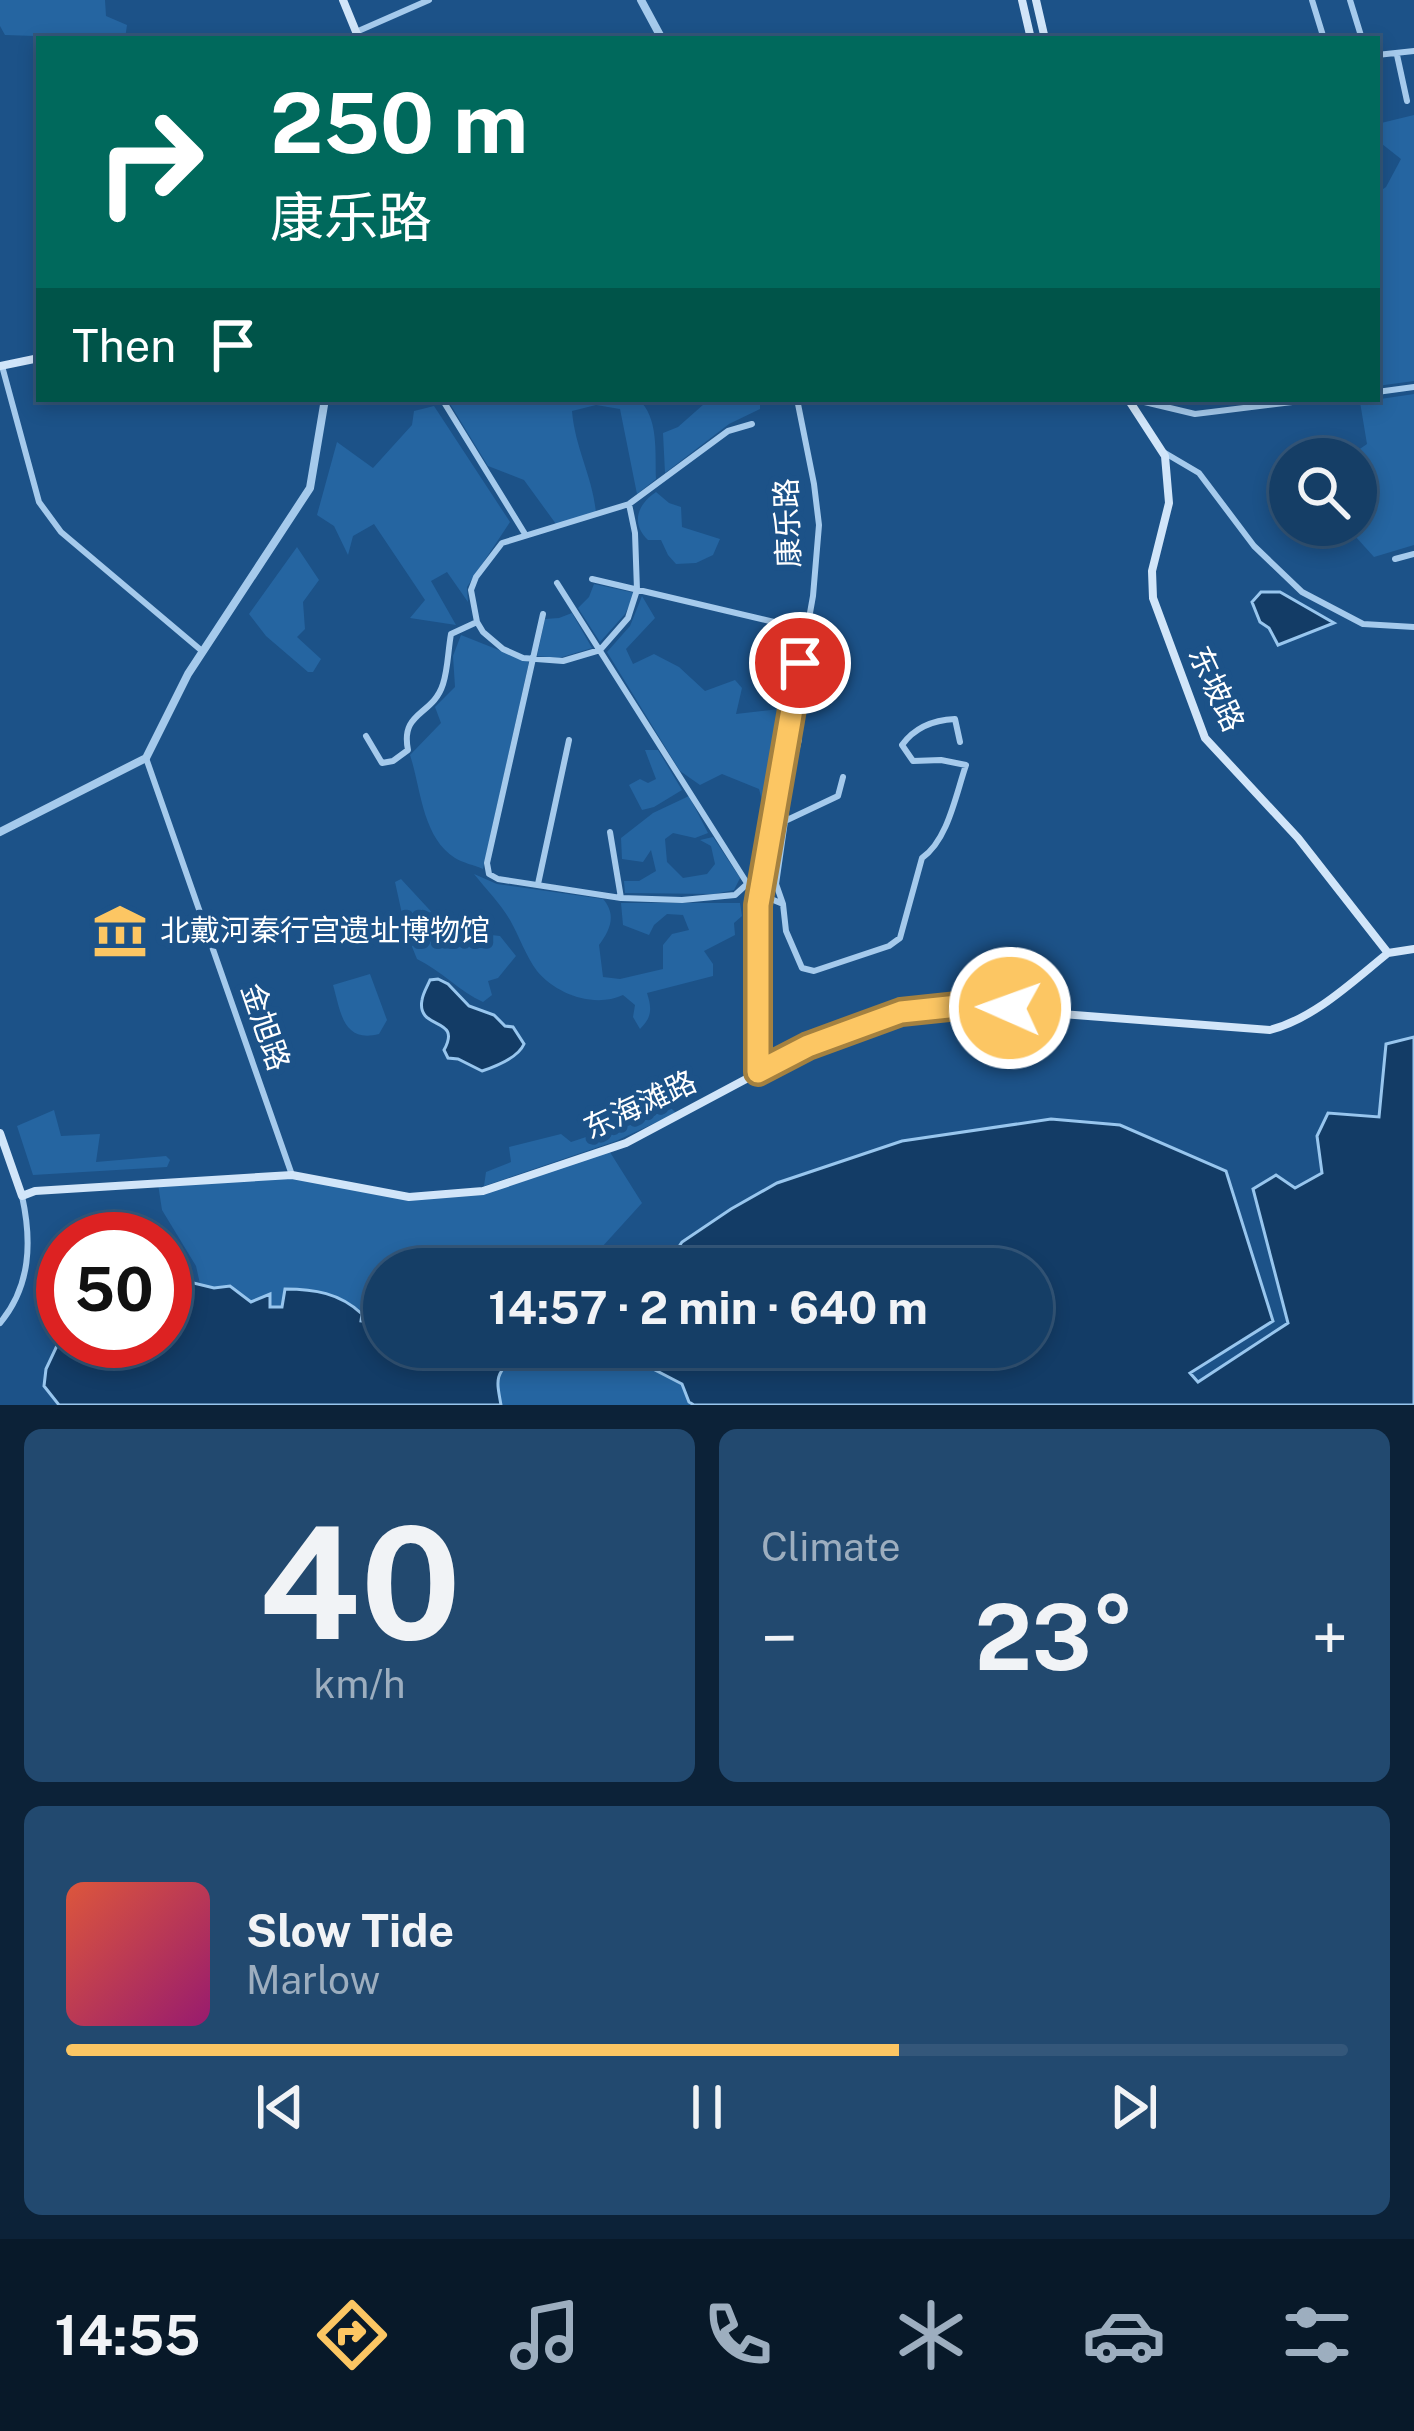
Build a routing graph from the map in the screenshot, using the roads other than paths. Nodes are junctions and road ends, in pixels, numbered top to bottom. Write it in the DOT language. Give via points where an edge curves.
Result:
graph roads {
  1 [pos="343,0"];
  2 [pos="429,0"];
  3 [pos="641,0"];
  4 [pos="1022,0"];
  5 [pos="1036,0"];
  6 [pos="1312,0"];
  7 [pos="1350,0"];
  8 [pos="357,36"];
  9 [pos="660,36"];
  10 [pos="1030,36"];
  11 [pos="1044,36"];
  12 [pos="1323,36"];
  13 [pos="1361,36"];
  14 [pos="1414,51"];
  15 [pos="1397,55"];
  16 [pos="1380,56"];
  17 [pos="1407,101"];
  18 [pos="36,359"];
  19 [pos="1,366"];
  20 [pos="1414,387"];
  21 [pos="1380,392"];
  22 [pos="324,402"];
  23 [pos="444,402"];
  24 [pos="798,402"];
  25 [pos="1132,402"];
  26 [pos="1143,402"];
  27 [pos="1293,402"];
  28 [pos="752,424"];
  29 [pos="1162,451"];
  30 [pos="629,504"];
  31 [pos="525,534"];
  32 [pos="1414,554"];
  33 [pos="1395,559"];
  34 [pos="592,579"];
  35 [pos="557,583"];
  36 [pos="637,590"];
  37 [pos="543,614"];
  38 [pos="477,622"];
  39 [pos="1414,627"];
  40 [pos="808,630"];
  41 [pos="600,650"];
  42 [pos="202,651"];
  43 [pos="532,658"];
  44 [pos="366,736"];
  45 [pos="786,737"];
  46 [pos="568,740"];
  47 [pos="960,742"];
  48 [pos="146,758"];
  49 [pos="843,777"];
  50 [pos="785,821"];
  51 [pos="0,832"];
  52 [pos="610,832"];
  53 [pos="748,884"];
  54 [pos="537,885"];
  55 [pos="759,895"];
  56 [pos="621,898"];
  57 [pos="783,904"];
  58 [pos="1414,949"];
  59 [pos="1388,953"];
  60 [pos="758,1072"];
  61 [pos="0,1133"];
  62 [pos="292,1175"];
  63 [pos="22,1196"];
  64 [pos="0,1323"];
  1 -- 8 [label="main road"];
  2 -- 8 [label="street"];
  3 -- 9 [label="street"];
  4 -- 10 [label="main road"];
  5 -- 11 [label="main road"];
  6 -- 12 [label="street"];
  7 -- 13 [label="street"];
  14 -- 15 [label="street"];
  15 -- 16 [label="street"];
  15 -- 17 [label="street"];
  18 -- 19 [label="main road"];
  19 -- 42 [label="street" via="44,512"];
  20 -- 21 [label="street"];
  22 -- 42 [label="street" via="310,488"];
  23 -- 31 [label="street"];
  24 -- 40 [label="street, 康乐路" via="819,525"];
  25 -- 29 [label="main road, 东坡路"];
  26 -- 27 [label="street" via="1195,414"];
  28 -- 30 [label="street" via="728,430"];
  29 -- 39 [label="street" via="1199,472 1302,592 1363,624"];
  29 -- 59 [label="main road, 东坡路" via="1169,503 1152,571 1154,598 1205,738"];
  30 -- 31 [label="street"];
  30 -- 36 [label="street"];
  31 -- 38 [label="street" via="502,543 476,577"];
  32 -- 33 [label="street"];
  34 -- 36 [label="street"];
  35 -- 41 [label="street"];
  36 -- 40 [label="street"];
  36 -- 41 [label="street" via="628,618"];
  37 -- 43 [label="street"];
  38 -- 43 [label="street" via="503,649"];
  38 -- 44 [label="street" via="451,634 443,687 408,724 408,750 382,763"];
  40 -- 45 [label="street, 康乐路"];
  41 -- 43 [label="street" via="563,661"];
  41 -- 53 [label="street"];
  42 -- 48 [label="street"];
  43 -- 54 [label="street" via="487,863 498,879"];
  45 -- 50 [label="street" via="799,739"];
  45 -- 55 [label="street, 康乐路"];
  46 -- 54 [label="street"];
  47 -- 57 [label="street" via="955,719 948,719 912,732 902,745 913,760 966,765 922,859 900,938 802,968"];
  48 -- 51 [label="street"];
  48 -- 62 [label="street, 金旭路"];
  49 -- 50 [label="street" via="838,796"];
  50 -- 57 [label="street" via="776,884"];
  52 -- 56 [label="street"];
  53 -- 55 [label="street"];
  53 -- 56 [label="street" via="715,899"];
  54 -- 56 [label="street"];
  55 -- 57 [label="street"];
  55 -- 60 [label="street, 康乐路"];
  58 -- 59 [label="main road"];
  59 -- 60 [label="main road, 东海滩路" via="1329,1000 1270,1030 958,1006 901,1012"];
  60 -- 62 [label="main road, 东海滩路" via="626,1143 483,1191 409,1197"];
  61 -- 63 [label="main road"];
  62 -- 63 [label="main road, 东海滩路"];
  63 -- 64 [label="street" via="26,1271"];
}
